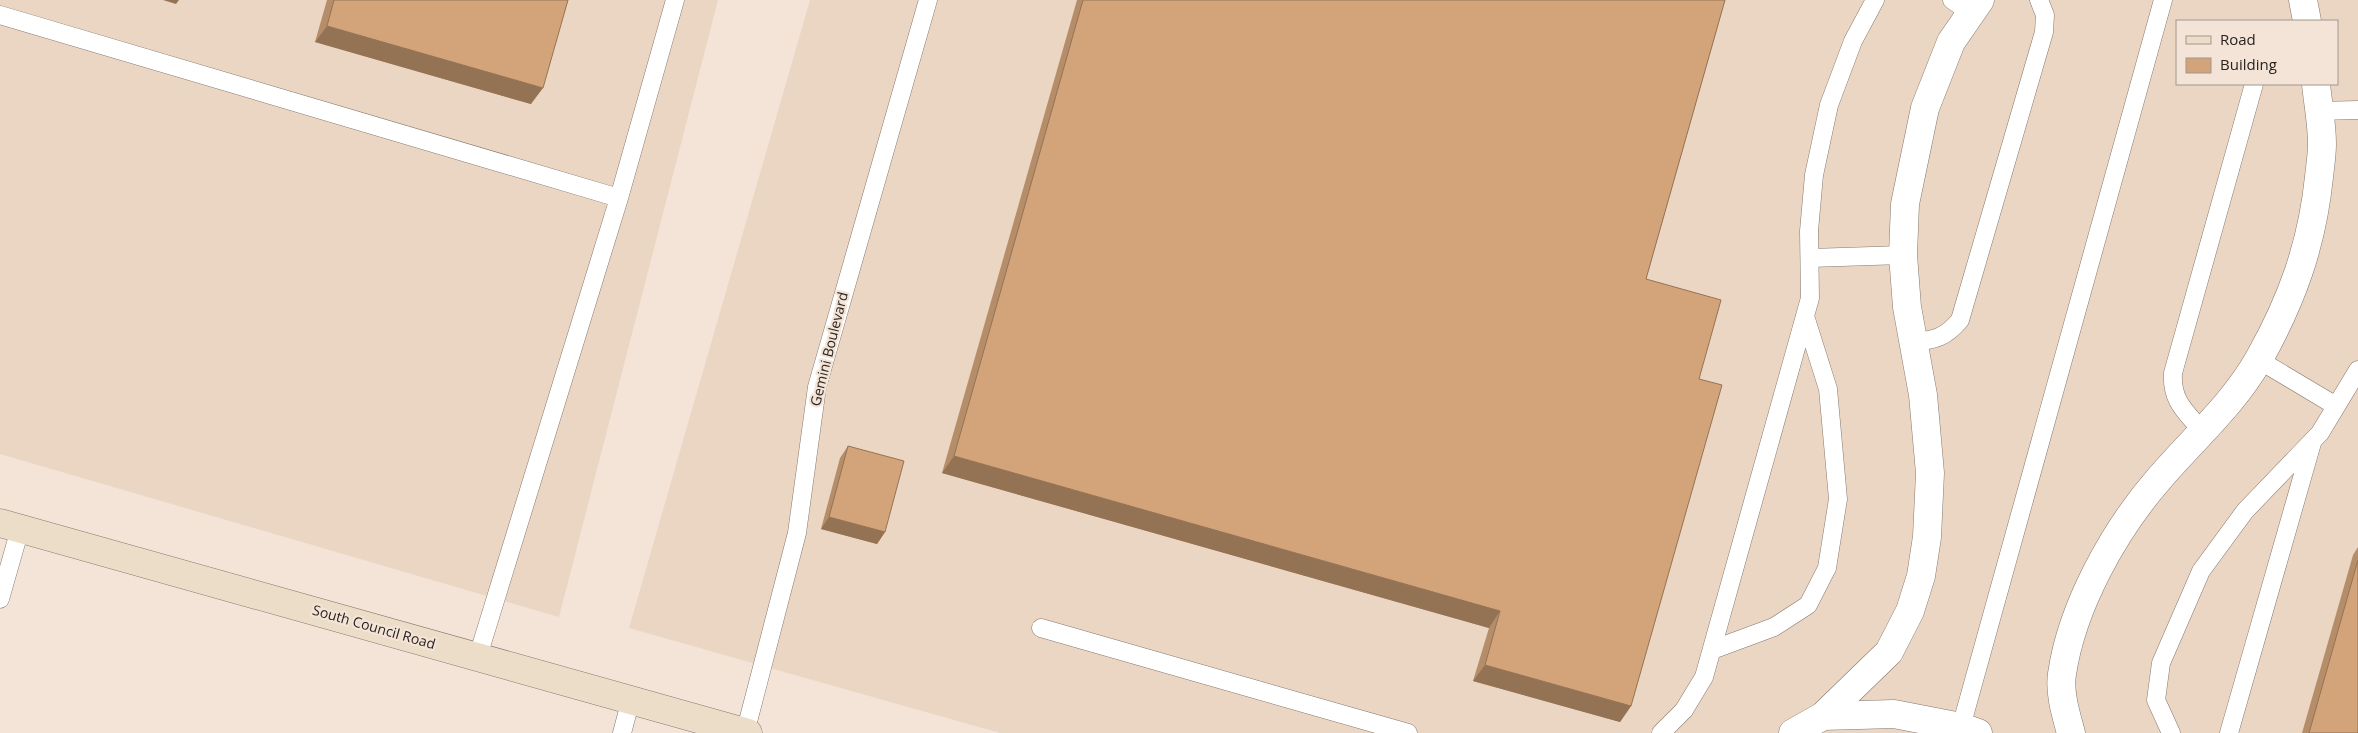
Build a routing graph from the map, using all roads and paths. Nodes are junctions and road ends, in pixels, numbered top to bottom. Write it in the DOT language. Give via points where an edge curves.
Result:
graph roads {
  1 [pos="675,0"];
  2 [pos="928,0"];
  3 [pos="1875,0"];
  4 [pos="2039,0"];
  5 [pos="2163,0"];
  6 [pos="2303,0"];
  7 [pos="1967,4"];
  8 [pos="0,15"];
  9 [pos="2307,20"];
  10 [pos="2254,85"];
  11 [pos="2316,85"];
  12 [pos="2358,110"];
  13 [pos="2318,111"];
  14 [pos="619,198"];
  15 [pos="1903,255"];
  16 [pos="1810,258"];
  17 [pos="1805,316"];
  18 [pos="1914,342"];
  19 [pos="2259,360"];
  20 [pos="2358,370"];
  21 [pos="2336,406"];
  22 [pos="2203,432"];
  23 [pos="2313,441"];
  24 [pos="10,526"];
  25 [pos="0,599"];
  26 [pos="1041,628"];
  27 [pos="1712,650"];
  28 [pos="478,656"];
  29 [pos="631,699"];
  30 [pos="1823,716"];
  31 [pos="1969,730"];
  32 [pos="622,733"];
  33 [pos="746,733"];
  34 [pos="1408,733"];
  35 [pos="1661,733"];
  36 [pos="1793,733"];
  37 [pos="2071,733"];
  38 [pos="2170,733"];
  39 [pos="2229,733"];
  1 -- 14 [label="lane"];
  2 -- 33 [label="lane, Gemini Boulevard" via="817,387 797,533"];
  3 -- 16 [label="lane" via="1854,41 1829,105 1814,175"];
  4 -- 18 [label="lane" via="2045,15 2044,32 1960,320 1950,332 1934,340"];
  5 -- 31 [label="lane"];
  6 -- 9 [label="street"];
  7 -- 15 [label="street" via="1925,108 1905,204"];
  8 -- 14 [label="lane"];
  10 -- 22 [label="lane" via="2173,373 2172,388 2178,403"];
  11 -- 13 [label="street"];
  12 -- 13 [label="lane"];
  13 -- 19 [label="street" via="2322,145 2314,218 2292,293"];
  14 -- 28 [label="lane"];
  15 -- 16 [label="lane"];
  15 -- 18 [label="street" via="1907,307"];
  16 -- 17 [label="lane" via="1810,298"];
  17 -- 27 [label="lane"];
  17 -- 27 [label="lane" via="1828,390 1838,499 1827,568 1808,604 1774,627"];
  18 -- 30 [label="street" via="1924,395 1930,473 1927,537 1921,576 1910,611 1889,652"];
  19 -- 21 [label="lane"];
  19 -- 22 [label="street"];
  20 -- 21 [label="lane"];
  21 -- 23 [label="lane"];
  22 -- 37 [label="street" via="2158,480 2106,552 2070,639 2062,676 2065,713"];
  23 -- 38 [label="lane" via="2245,511 2201,571 2161,663 2156,700"];
  23 -- 39 [label="lane"];
  24 -- 25 [label="lane"];
  24 -- 28 [label="main road, South Council Road"];
  26 -- 34 [label="lane"];
  27 -- 35 [label="lane" via="1704,677 1684,710"];
  28 -- 29 [label="main road, South Council Road"];
  29 -- 32 [label="lane"];
  29 -- 33 [label="main road, South Council Road"];
  30 -- 31 [label="street" via="1894,714"];
  30 -- 36 [label="street"];
}
